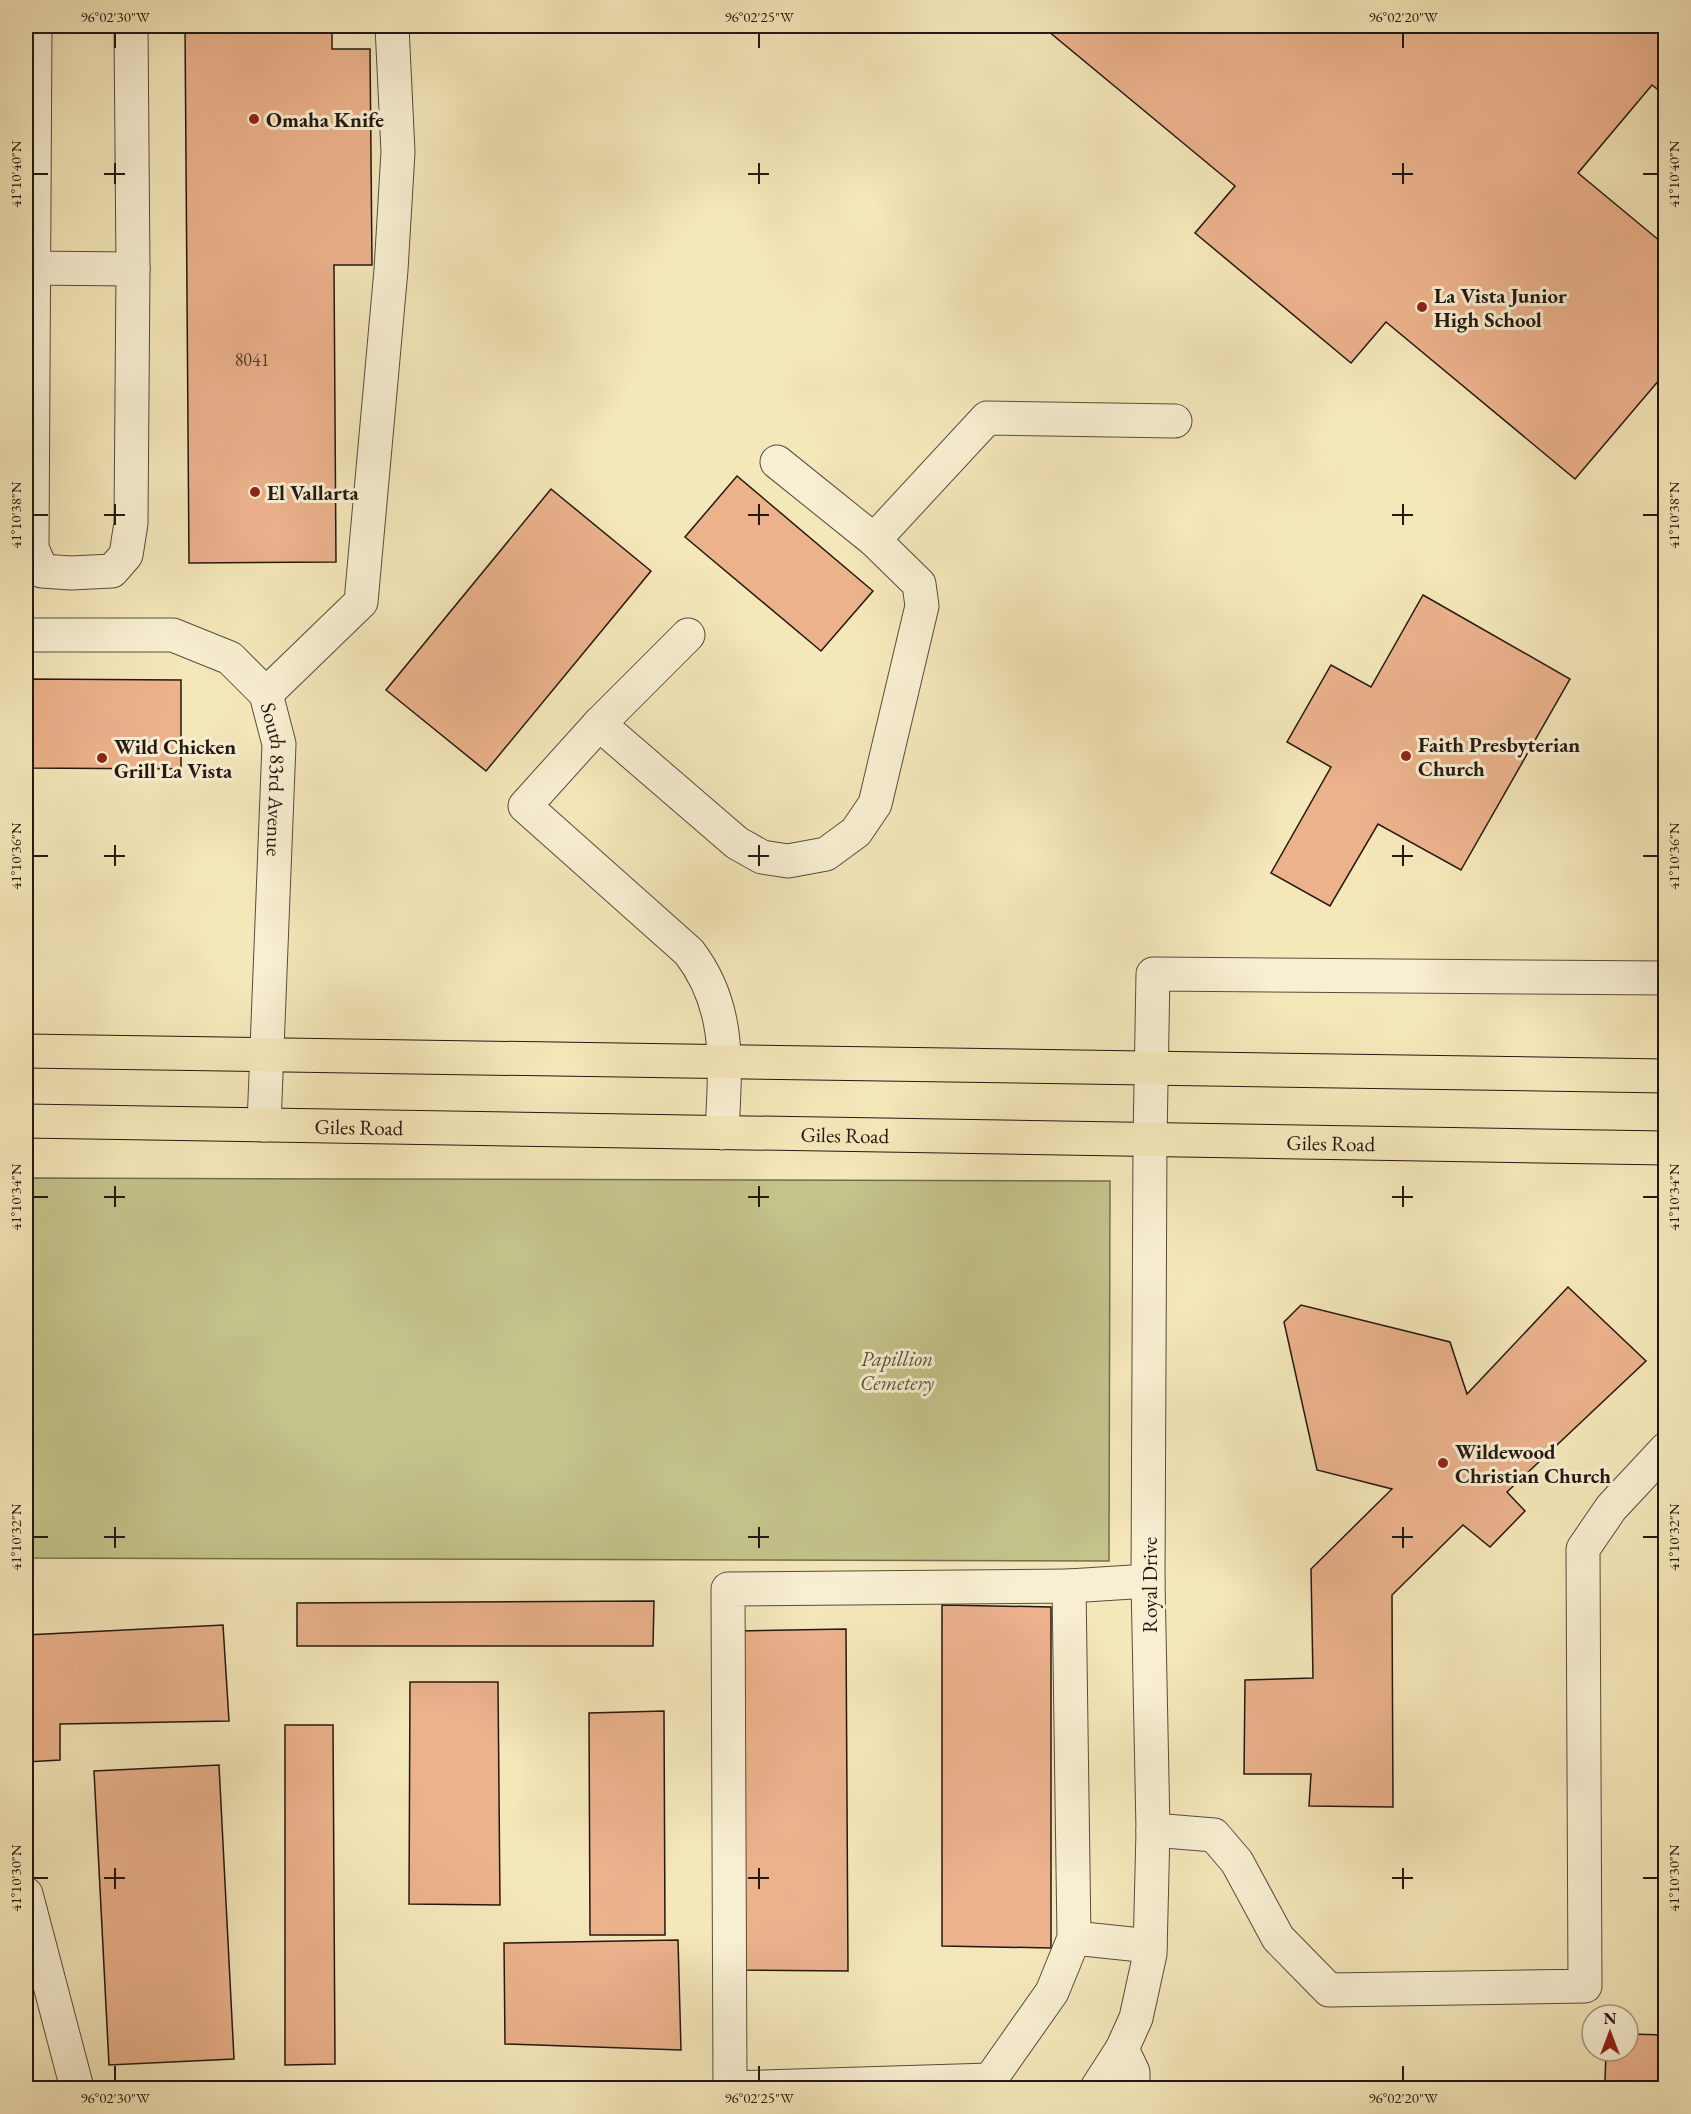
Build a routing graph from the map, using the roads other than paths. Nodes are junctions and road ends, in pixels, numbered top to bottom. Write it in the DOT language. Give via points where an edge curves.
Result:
graph roads {
  1 [pos="35,26"];
  2 [pos="131,26"];
  3 [pos="392,26"];
  4 [pos="30,268"];
  5 [pos="133,269"];
  6 [pos="1175,421"];
  7 [pos="777,462"];
  8 [pos="874,540"];
  9 [pos="26,635"];
  10 [pos="688,635"];
  11 [pos="266,694"];
  12 [pos="599,723"];
  13 [pos="1665,978"];
  14 [pos="26,1051"];
  15 [pos="267,1055"];
  16 [pos="725,1062"];
  17 [pos="1151,1069"];
  18 [pos="1665,1069"];
  19 [pos="26,1121"];
  20 [pos="264,1125"];
  21 [pos="722,1133"];
  22 [pos="1150,1140"];
  23 [pos="1665,1148"];
  24 [pos="1665,1449"];
  25 [pos="1148,1581"];
  26 [pos="1069,1586"];
  27 [pos="1153,1830"];
  28 [pos="26,1894"];
  29 [pos="1074,1938"];
  30 [pos="1150,1946"];
  31 [pos="1122,2049"];
  32 [pos="991,2084"];
  33 [pos="870,2086"];
  34 [pos="77,2088"];
  35 [pos="730,2088"];
  36 [pos="1097,2088"];
  37 [pos="1133,2088"];
  1 -- 4 [label="street"];
  2 -- 5 [label="street"];
  3 -- 11 [label="street" via="398,152 361,602"];
  4 -- 5 [label="street"];
  4 -- 5 [label="street" via="32,548 42,571 71,573 112,571 126,555 131,523"];
  6 -- 8 [label="street" via="987,418"];
  7 -- 8 [label="street"];
  8 -- 12 [label="street" via="919,584 922,606 875,804 856,832 826,854 788,861 762,857 736,843"];
  9 -- 11 [label="street, South 83rd Avenue" via="173,634 230,658"];
  10 -- 12 [label="street"];
  11 -- 15 [label="street, South 83rd Avenue" via="279,744"];
  12 -- 16 [label="street" via="525,806 689,952 708,981 719,1014"];
  13 -- 17 [label="street, Royal Drive" via="1153,974"];
  14 -- 15 [label="main road"];
  15 -- 16 [label="main road"];
  15 -- 20 [label="street, South 83rd Avenue"];
  16 -- 17 [label="main road"];
  16 -- 21 [label="street"];
  17 -- 18 [label="main road"];
  17 -- 22 [label="street, Royal Drive"];
  19 -- 20 [label="main road, Giles Road"];
  20 -- 21 [label="main road, Giles Road"];
  21 -- 22 [label="main road, Giles Road"];
  22 -- 23 [label="main road, Giles Road"];
  22 -- 25 [label="street, Royal Drive"];
  24 -- 27 [label="street" via="1611,1508 1582,1549 1585,1986 1329,1990 1278,1938 1237,1862 1214,1835"];
  25 -- 26 [label="street"];
  25 -- 27 [label="street, Royal Drive"];
  26 -- 29 [label="street"];
  26 -- 35 [label="street" via="728,1589"];
  27 -- 30 [label="street, Royal Drive"];
  28 -- 34 [label="street"];
  29 -- 30 [label="street"];
  29 -- 32 [label="street" via="1052,1992"];
  30 -- 31 [label="street, Royal Drive" via="1136,2018"];
  31 -- 36 [label="street, Royal Drive"];
  31 -- 37 [label="street" via="1133,2072"];
  32 -- 33 [label="street"];
  33 -- 35 [label="street"];
}
